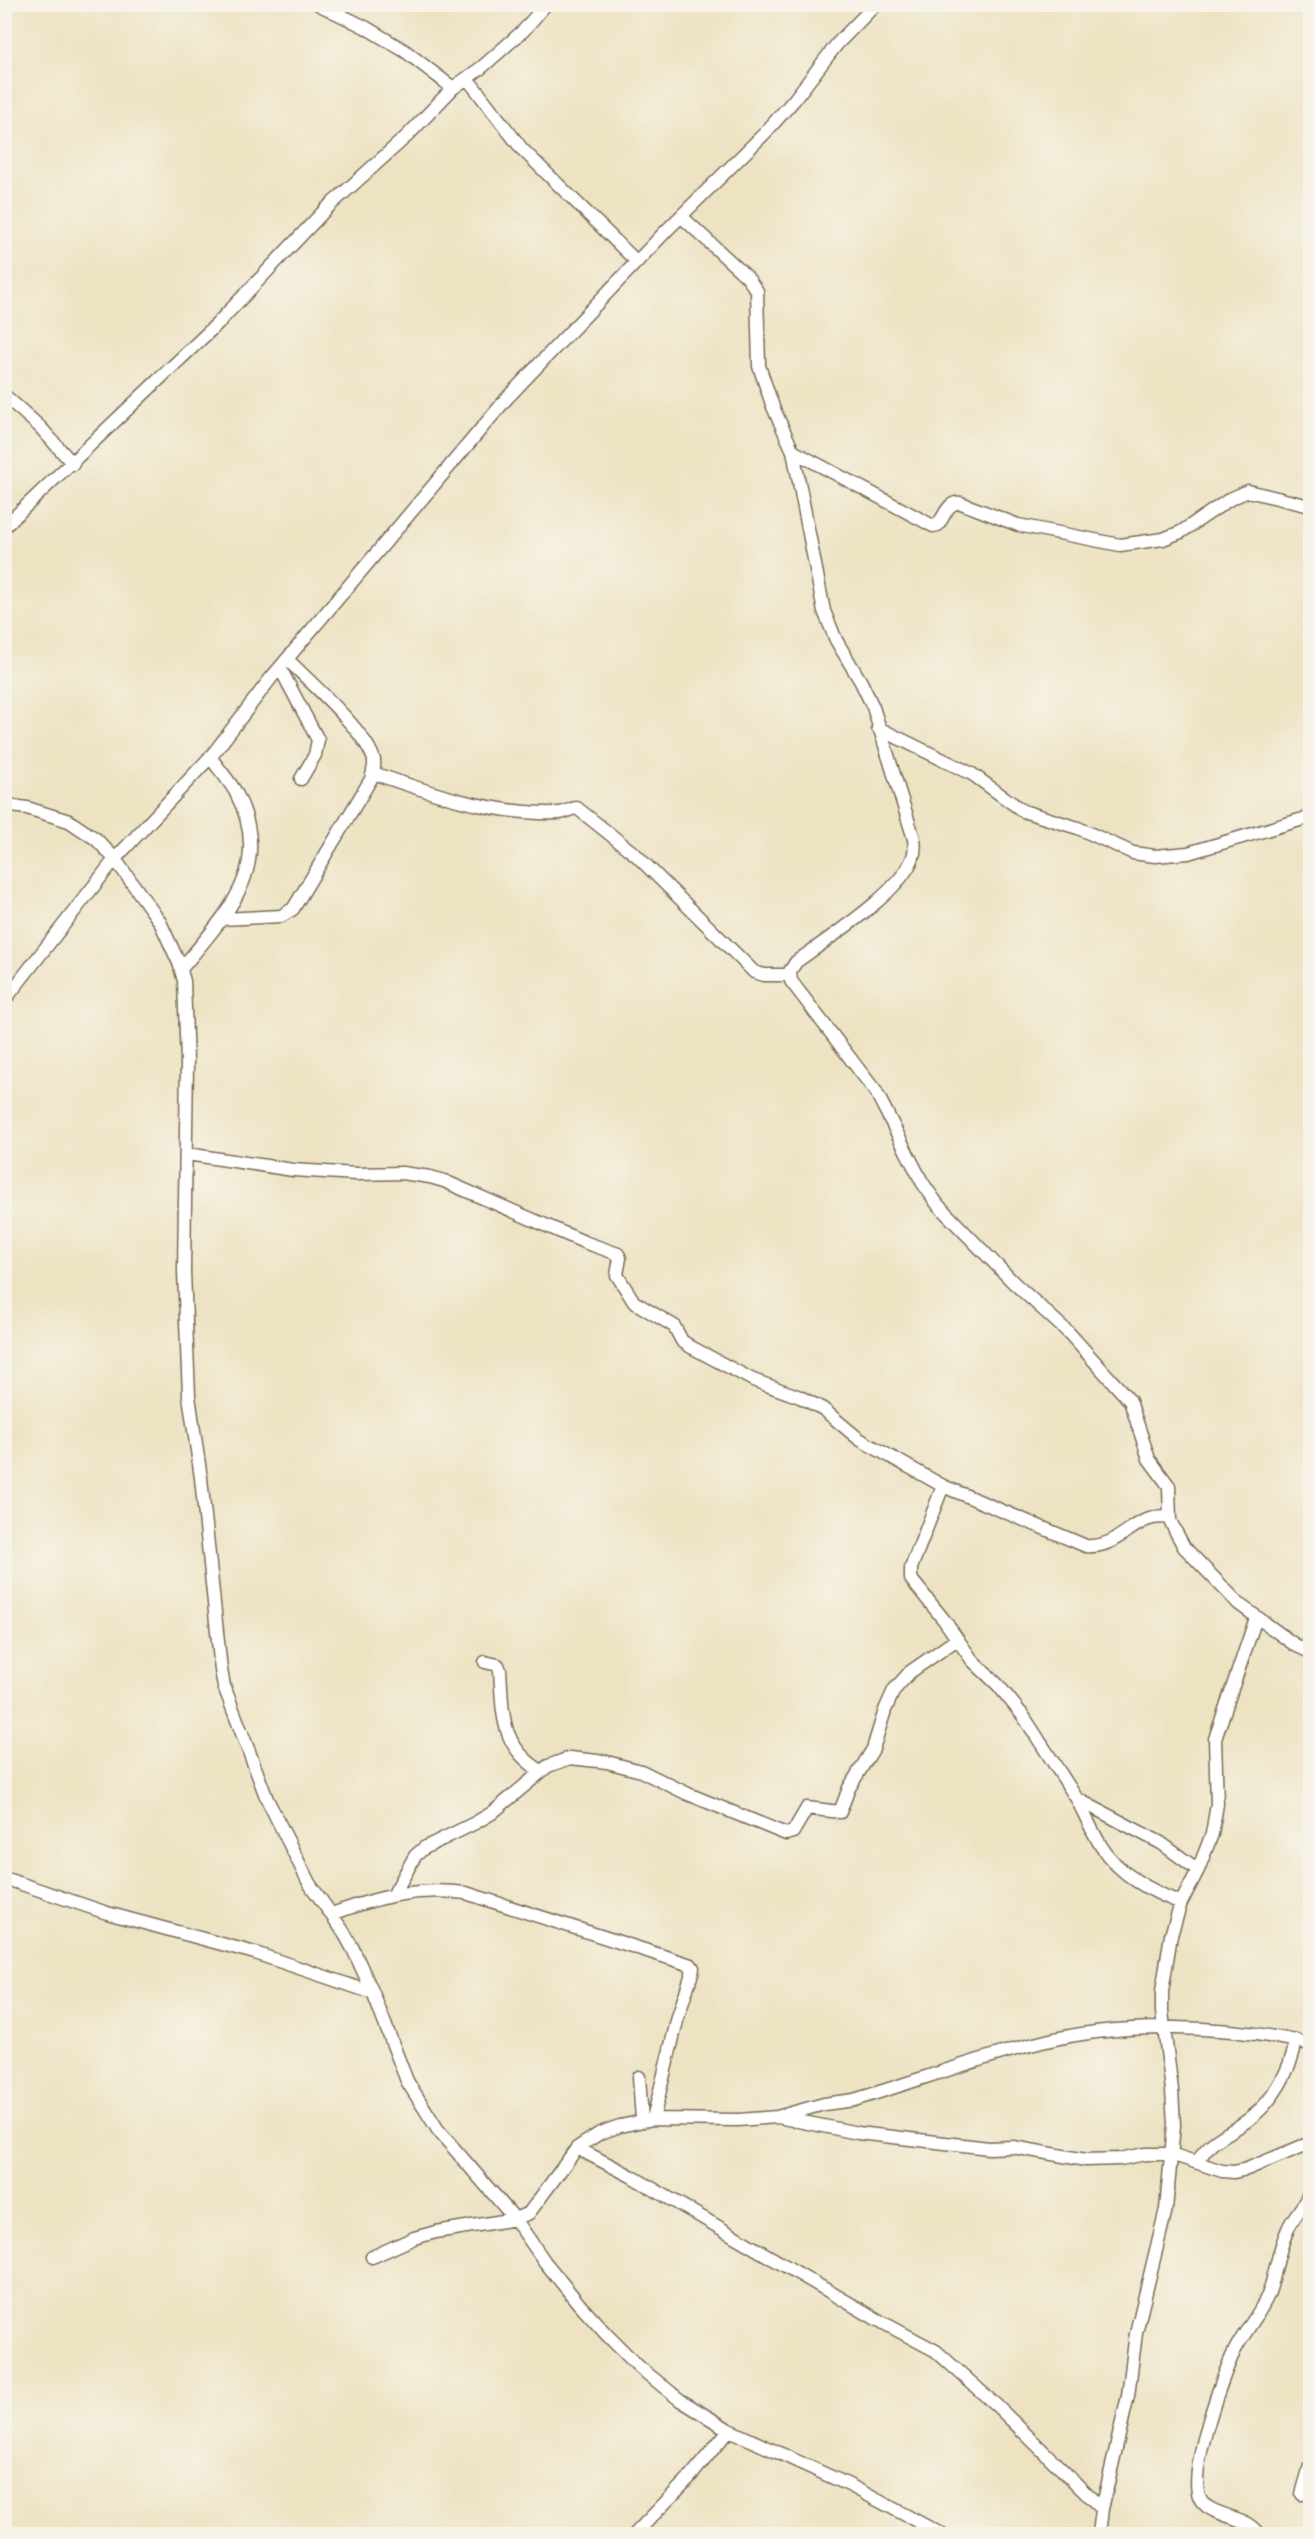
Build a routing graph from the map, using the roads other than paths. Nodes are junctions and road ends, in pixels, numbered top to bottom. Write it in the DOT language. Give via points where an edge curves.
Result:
graph roads {
  1 [pos="318,4"];
  2 [pos="546,4"];
  3 [pos="876,4"];
  4 [pos="467,78"];
  5 [pos="453,88"];
  6 [pos="682,217"];
  7 [pos="637,262"];
  8 [pos="4,395"];
  9 [pos="794,451"];
  10 [pos="73,464"];
  11 [pos="1311,506"];
  12 [pos="4,527"];
  13 [pos="284,664"];
  14 [pos="878,728"];
  15 [pos="210,757"];
  16 [pos="373,772"];
  17 [pos="302,779"];
  18 [pos="4,805"];
  19 [pos="1311,817"];
  20 [pos="115,859"];
  21 [pos="222,919"];
  22 [pos="181,969"];
  23 [pos="790,975"];
  24 [pos="4,1001"];
  25 [pos="187,1154"];
  26 [pos="943,1486"];
  27 [pos="1169,1518"];
  28 [pos="1256,1618"];
  29 [pos="956,1640"];
  30 [pos="1311,1652"];
  31 [pos="485,1662"];
  32 [pos="541,1772"];
  33 [pos="1077,1799"];
  34 [pos="1198,1870"];
  35 [pos="4,1878"];
  36 [pos="394,1894"];
  37 [pos="1181,1903"];
  38 [pos="332,1914"];
  39 [pos="373,1993"];
  40 [pos="1165,2028"];
  41 [pos="1296,2040"];
  42 [pos="1311,2044"];
  43 [pos="639,2077"];
  44 [pos="777,2117"];
  45 [pos="647,2120"];
  46 [pos="1311,2143"];
  47 [pos="577,2148"];
  48 [pos="1171,2154"];
  49 [pos="1198,2162"];
  50 [pos="1311,2190"];
  51 [pos="515,2219"];
  52 [pos="372,2256"];
  53 [pos="729,2430"];
  54 [pos="1311,2466"];
  55 [pos="1302,2494"];
  56 [pos="1102,2509"];
  57 [pos="635,2535"];
  58 [pos="940,2535"];
  59 [pos="1099,2535"];
  60 [pos="1259,2535"];
  1 -- 5 [label="street" via="405,51"];
  2 -- 4 [label="street" via="524,30"];
  3 -- 6 [label="street" via="837,44 765,133"];
  4 -- 5 [label="street"];
  4 -- 7 [label="street" via="522,149"];
  5 -- 10 [label="street" via="308,227 218,323"];
  6 -- 7 [label="street"];
  6 -- 9 [label="street" via="757,291 759,366"];
  7 -- 13 [label="street" via="508,397"];
  8 -- 10 [label="street"];
  9 -- 11 [label="street" via="933,526 938,525 952,504 962,503 1018,525 1120,545 1163,539 1181,532 1248,491"];
  9 -- 14 [label="street" via="824,610 836,640 865,690"];
  10 -- 12 [label="street"];
  13 -- 15 [label="street"];
  13 -- 16 [label="street" via="360,736 373,756"];
  13 -- 17 [label="street" via="318,740"];
  14 -- 19 [label="street" via="972,774 1023,811 1143,855 1188,853"];
  14 -- 23 [label="street" via="914,839 914,855 888,891 796,962"];
  15 -- 20 [label="street"];
  15 -- 21 [label="street" via="234,790 251,839 249,869"];
  16 -- 21 [label="street" via="293,909 281,916"];
  16 -- 23 [label="street" via="482,807 560,813 576,808 636,855 751,969 764,975"];
  18 -- 20 [label="street" via="69,821 96,839"];
  20 -- 22 [label="street" via="160,922"];
  20 -- 24 [label="street"];
  21 -- 22 [label="street"];
  22 -- 25 [label="street"];
  23 -- 27 [label="street" via="876,1092 938,1205 1008,1278 1069,1333 1130,1401 1149,1459 1169,1486"];
  25 -- 26 [label="street" via="293,1170 402,1173 444,1180 584,1242 614,1251 620,1258 617,1275 634,1302 674,1326 685,1344 753,1380 823,1409 859,1439"];
  25 -- 38 [label="street" via="184,1271 189,1396 220,1670 267,1799 309,1883"];
  26 -- 27 [label="street" via="1086,1546 1116,1540 1147,1518"];
  26 -- 29 [label="street" via="910,1576"];
  27 -- 28 [label="street" via="1184,1547"];
  28 -- 30 [label="street"];
  28 -- 34 [label="street" via="1215,1739 1216,1818"];
  29 -- 32 [label="street" via="910,1672 894,1690 873,1749 849,1788 840,1812 807,1808 789,1834 642,1771 607,1762 570,1758"];
  29 -- 33 [label="street" via="1024,1717"];
  31 -- 32 [label="street" via="498,1665 501,1670 502,1714 514,1749"];
  32 -- 36 [label="street" via="492,1813 424,1848"];
  33 -- 34 [label="street" via="1161,1843"];
  33 -- 37 [label="street" via="1102,1848 1120,1867 1134,1880"];
  34 -- 37 [label="street"];
  35 -- 39 [label="street" via="107,1913 255,1953"];
  36 -- 38 [label="street"];
  36 -- 45 [label="street" via="466,1893 692,1966"];
  37 -- 40 [label="street" via="1170,1935 1164,1976"];
  38 -- 39 [label="street"];
  39 -- 51 [label="street" via="407,2081 438,2130"];
  40 -- 41 [label="street" via="1251,2032"];
  40 -- 44 [label="street" via="1043,2042 854,2100"];
  40 -- 48 [label="street" via="1174,2125"];
  41 -- 42 [label="street"];
  41 -- 49 [label="street" via="1288,2069 1270,2098 1249,2120 1207,2148"];
  43 -- 45 [label="street"];
  44 -- 45 [label="street"];
  44 -- 48 [label="street" via="846,2131 989,2148 1013,2147 1086,2160"];
  45 -- 47 [label="street" via="600,2133"];
  46 -- 49 [label="street" via="1240,2171 1222,2171"];
  47 -- 51 [label="street" via="537,2206"];
  47 -- 56 [label="street" via="936,2351"];
  48 -- 49 [label="street"];
  48 -- 56 [label="street" via="1166,2209 1136,2333 1124,2420"];
  50 -- 60 [label="street" via="1281,2244 1266,2299 1233,2356 1198,2462 1201,2499 1249,2524"];
  51 -- 52 [label="street" via="436,2232"];
  51 -- 53 [label="street" via="545,2262 639,2367 680,2400"];
  53 -- 57 [label="street"];
  53 -- 58 [label="street" via="851,2486"];
  54 -- 55 [label="street"];
  56 -- 59 [label="street"];
}
